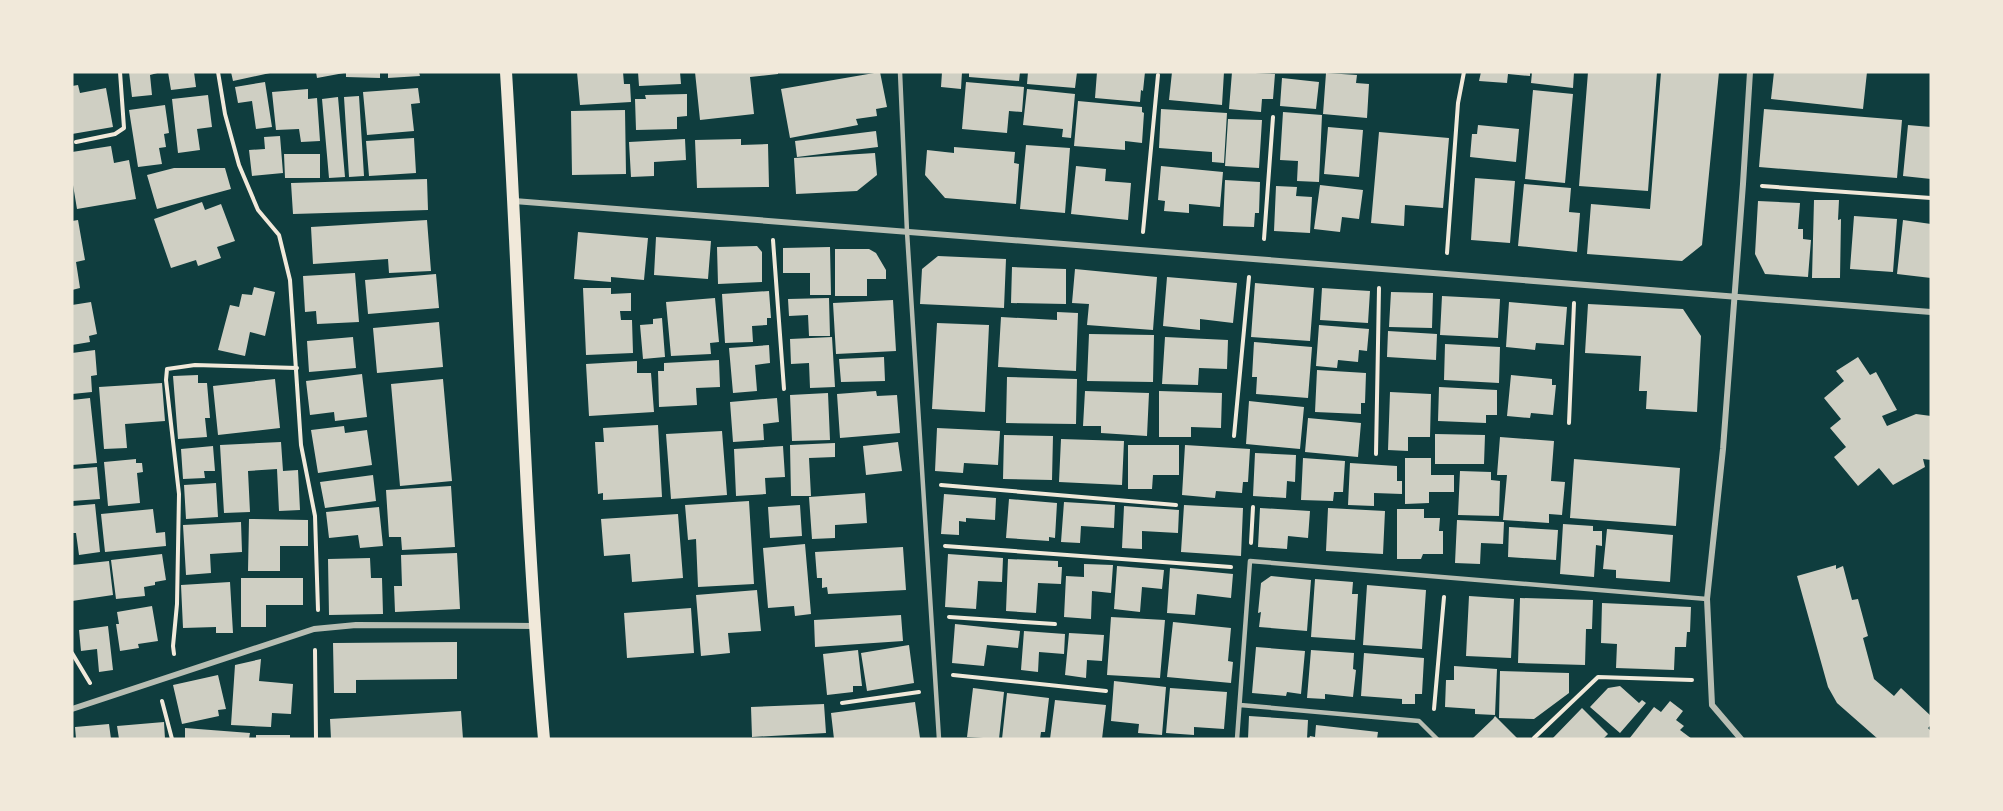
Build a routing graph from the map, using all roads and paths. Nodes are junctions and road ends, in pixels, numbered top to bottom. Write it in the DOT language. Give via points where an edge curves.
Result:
graph roads {
  1 [pos="120,72"];
  2 [pos="218,72"];
  3 [pos="506,72"];
  4 [pos="900,72"];
  5 [pos="1464,72"];
  6 [pos="1750,72"];
  7 [pos="1158,75"];
  8 [pos="1273,117"];
  9 [pos="76,142"];
  10 [pos="1743,184"];
  11 [pos="1931,198"];
  12 [pos="514,201"];
  13 [pos="771,221"];
  14 [pos="907,232"];
  15 [pos="1141,250"];
  16 [pos="1250,259"];
  17 [pos="1263,260"];
  18 [pos="1380,269"];
  19 [pos="1446,274"];
  20 [pos="1575,284"];
  21 [pos="1735,297"];
  22 [pos="1931,312"];
  23 [pos="297,368"];
  24 [pos="784,389"];
  25 [pos="1569,423"];
  26 [pos="1234,436"];
  27 [pos="1376,454"];
  28 [pos="922,483"];
  29 [pos="1176,505"];
  30 [pos="1253,507"];
  31 [pos="926,544"];
  32 [pos="1250,561"];
  33 [pos="1250,569"];
  34 [pos="1446,578"];
  35 [pos="1707,598"];
  36 [pos="930,616"];
  37 [pos="1055,624"];
  38 [pos="534,626"];
  39 [pos="314,628"];
  40 [pos="72,653"];
  41 [pos="176,673"];
  42 [pos="935,673"];
  43 [pos="156,680"];
  44 [pos="1710,681"];
  45 [pos="936,689"];
  46 [pos="1106,691"];
  47 [pos="100,701"];
  48 [pos="842,703"];
  49 [pos="1240,705"];
  50 [pos="72,709"];
  51 [pos="1419,721"];
  52 [pos="1534,738"];
  53 [pos="172,739"];
  54 [pos="316,739"];
  55 [pos="544,739"];
  56 [pos="939,739"];
  57 [pos="1237,739"];
  58 [pos="1437,739"];
  59 [pos="1741,739"];
  1 -- 9 [label="path" via="124,128 115,134"];
  2 -- 23 [label="path" via="239,165 258,210 279,235 290,280"];
  3 -- 12 [label="main road"];
  4 -- 14 [label="lane"];
  5 -- 19 [label="path" via="1458,103"];
  6 -- 10 [label="street"];
  7 -- 15 [label="path"];
  8 -- 17 [label="path"];
  10 -- 11 [label="path"];
  10 -- 21 [label="street"];
  12 -- 13 [label="street"];
  12 -- 38 [label="main road"];
  13 -- 14 [label="street"];
  13 -- 24 [label="path"];
  14 -- 15 [label="street"];
  14 -- 28 [label="lane"];
  15 -- 16 [label="street"];
  16 -- 17 [label="street"];
  16 -- 26 [label="path"];
  17 -- 18 [label="street"];
  18 -- 19 [label="street"];
  18 -- 27 [label="path"];
  19 -- 20 [label="street"];
  20 -- 21 [label="street"];
  20 -- 25 [label="path"];
  21 -- 22 [label="street"];
  21 -- 35 [label="street"];
  23 -- 39 [label="path" via="301,445 315,516 318,614"];
  23 -- 41 [label="path" via="195,365 167,369 179,494 173,646"];
  28 -- 29 [label="path"];
  28 -- 31 [label="lane"];
  30 -- 32 [label="path"];
  31 -- 33 [label="path"];
  31 -- 36 [label="lane"];
  32 -- 33 [label="lane"];
  32 -- 34 [label="lane"];
  33 -- 49 [label="lane"];
  34 -- 35 [label="lane"];
  34 -- 51 [label="path" via="1433,715"];
  35 -- 44 [label="street"];
  36 -- 37 [label="path"];
  36 -- 42 [label="lane"];
  38 -- 39 [label="street"];
  38 -- 55 [label="main road"];
  39 -- 41 [label="street"];
  39 -- 54 [label="path"];
  40 -- 47 [label="path"];
  41 -- 43 [label="street"];
  42 -- 45 [label="lane"];
  42 -- 46 [label="path"];
  43 -- 47 [label="street"];
  43 -- 53 [label="path"];
  44 -- 52 [label="path" via="1598,677"];
  44 -- 59 [label="street" via="1712,705"];
  45 -- 48 [label="path"];
  45 -- 56 [label="lane"];
  47 -- 50 [label="street"];
  49 -- 51 [label="lane"];
  49 -- 57 [label="lane"];
  51 -- 58 [label="lane"];
}
